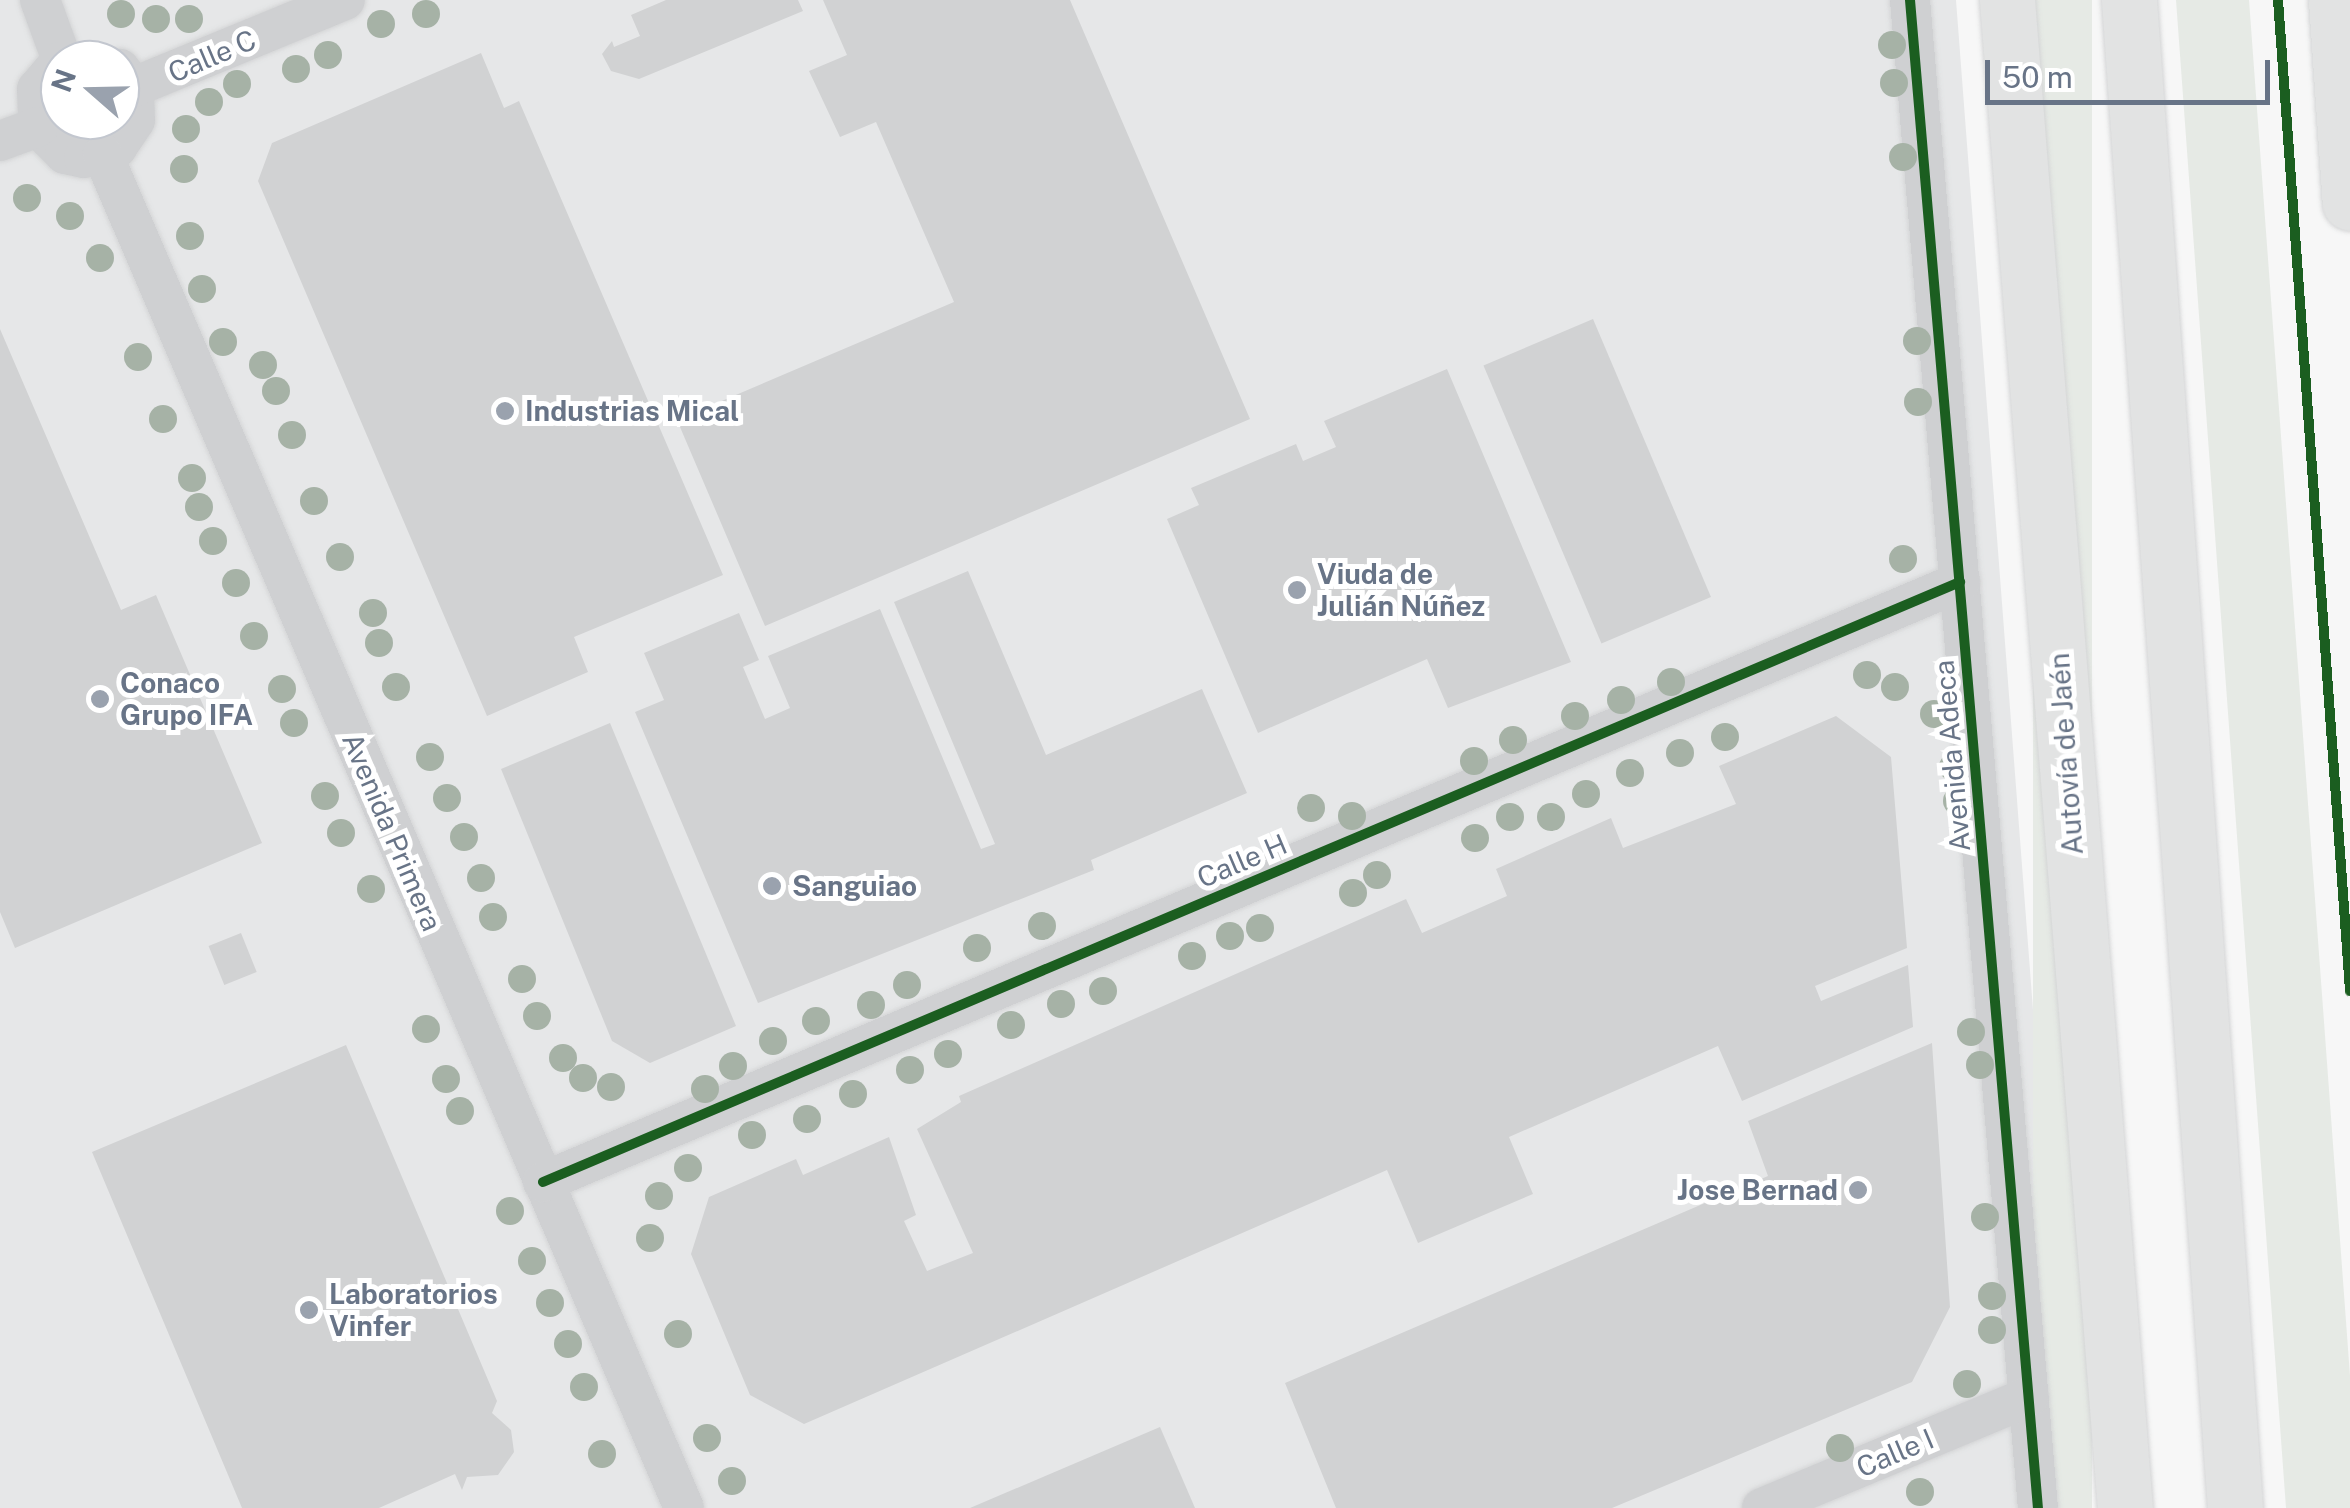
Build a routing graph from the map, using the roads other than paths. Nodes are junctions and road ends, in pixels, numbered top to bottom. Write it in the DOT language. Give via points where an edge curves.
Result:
graph roads {
  1 [pos="40,0"];
  2 [pos="344,0"];
  3 [pos="1910,0"];
  4 [pos="2007,0"];
  5 [pos="2129,0"];
  6 [pos="2336,0"];
  7 [pos="54,40"];
  8 [pos="140,66"];
  9 [pos="40,85"];
  10 [pos="38,127"];
  11 [pos="122,140"];
  12 [pos="0,141"];
  13 [pos="103,155"];
  14 [pos="2350,203"];
  15 [pos="1960,582"];
  16 [pos="543,1182"];
  17 [pos="2028,1397"];
  18 [pos="684,1508"];
  19 [pos="1762,1508"];
  20 [pos="2038,1508"];
  21 [pos="2125,1508"];
  22 [pos="2236,1508"];
  1 -- 7 [label="street"];
  2 -- 8 [label="street, Calle C"];
  3 -- 15 [label="street, Avenida Adeca"];
  4 -- 21 [label="main road, Autovía de Jaén"];
  5 -- 22 [label="main road"];
  6 -- 14 [label="main road"];
  9 -- 10 [label="street"];
  10 -- 12 [label="street"];
  10 -- 13 [label="street" via="65,154"];
  11 -- 13 [label="street"];
  13 -- 16 [label="street, Avenida Primera"];
  15 -- 16 [label="street, Calle H"];
  15 -- 17 [label="street, Avenida Adeca"];
  16 -- 18 [label="street, Avenida Primera"];
  17 -- 19 [label="street, Calle I"];
  17 -- 20 [label="street, Avenida Adeca"];
}
